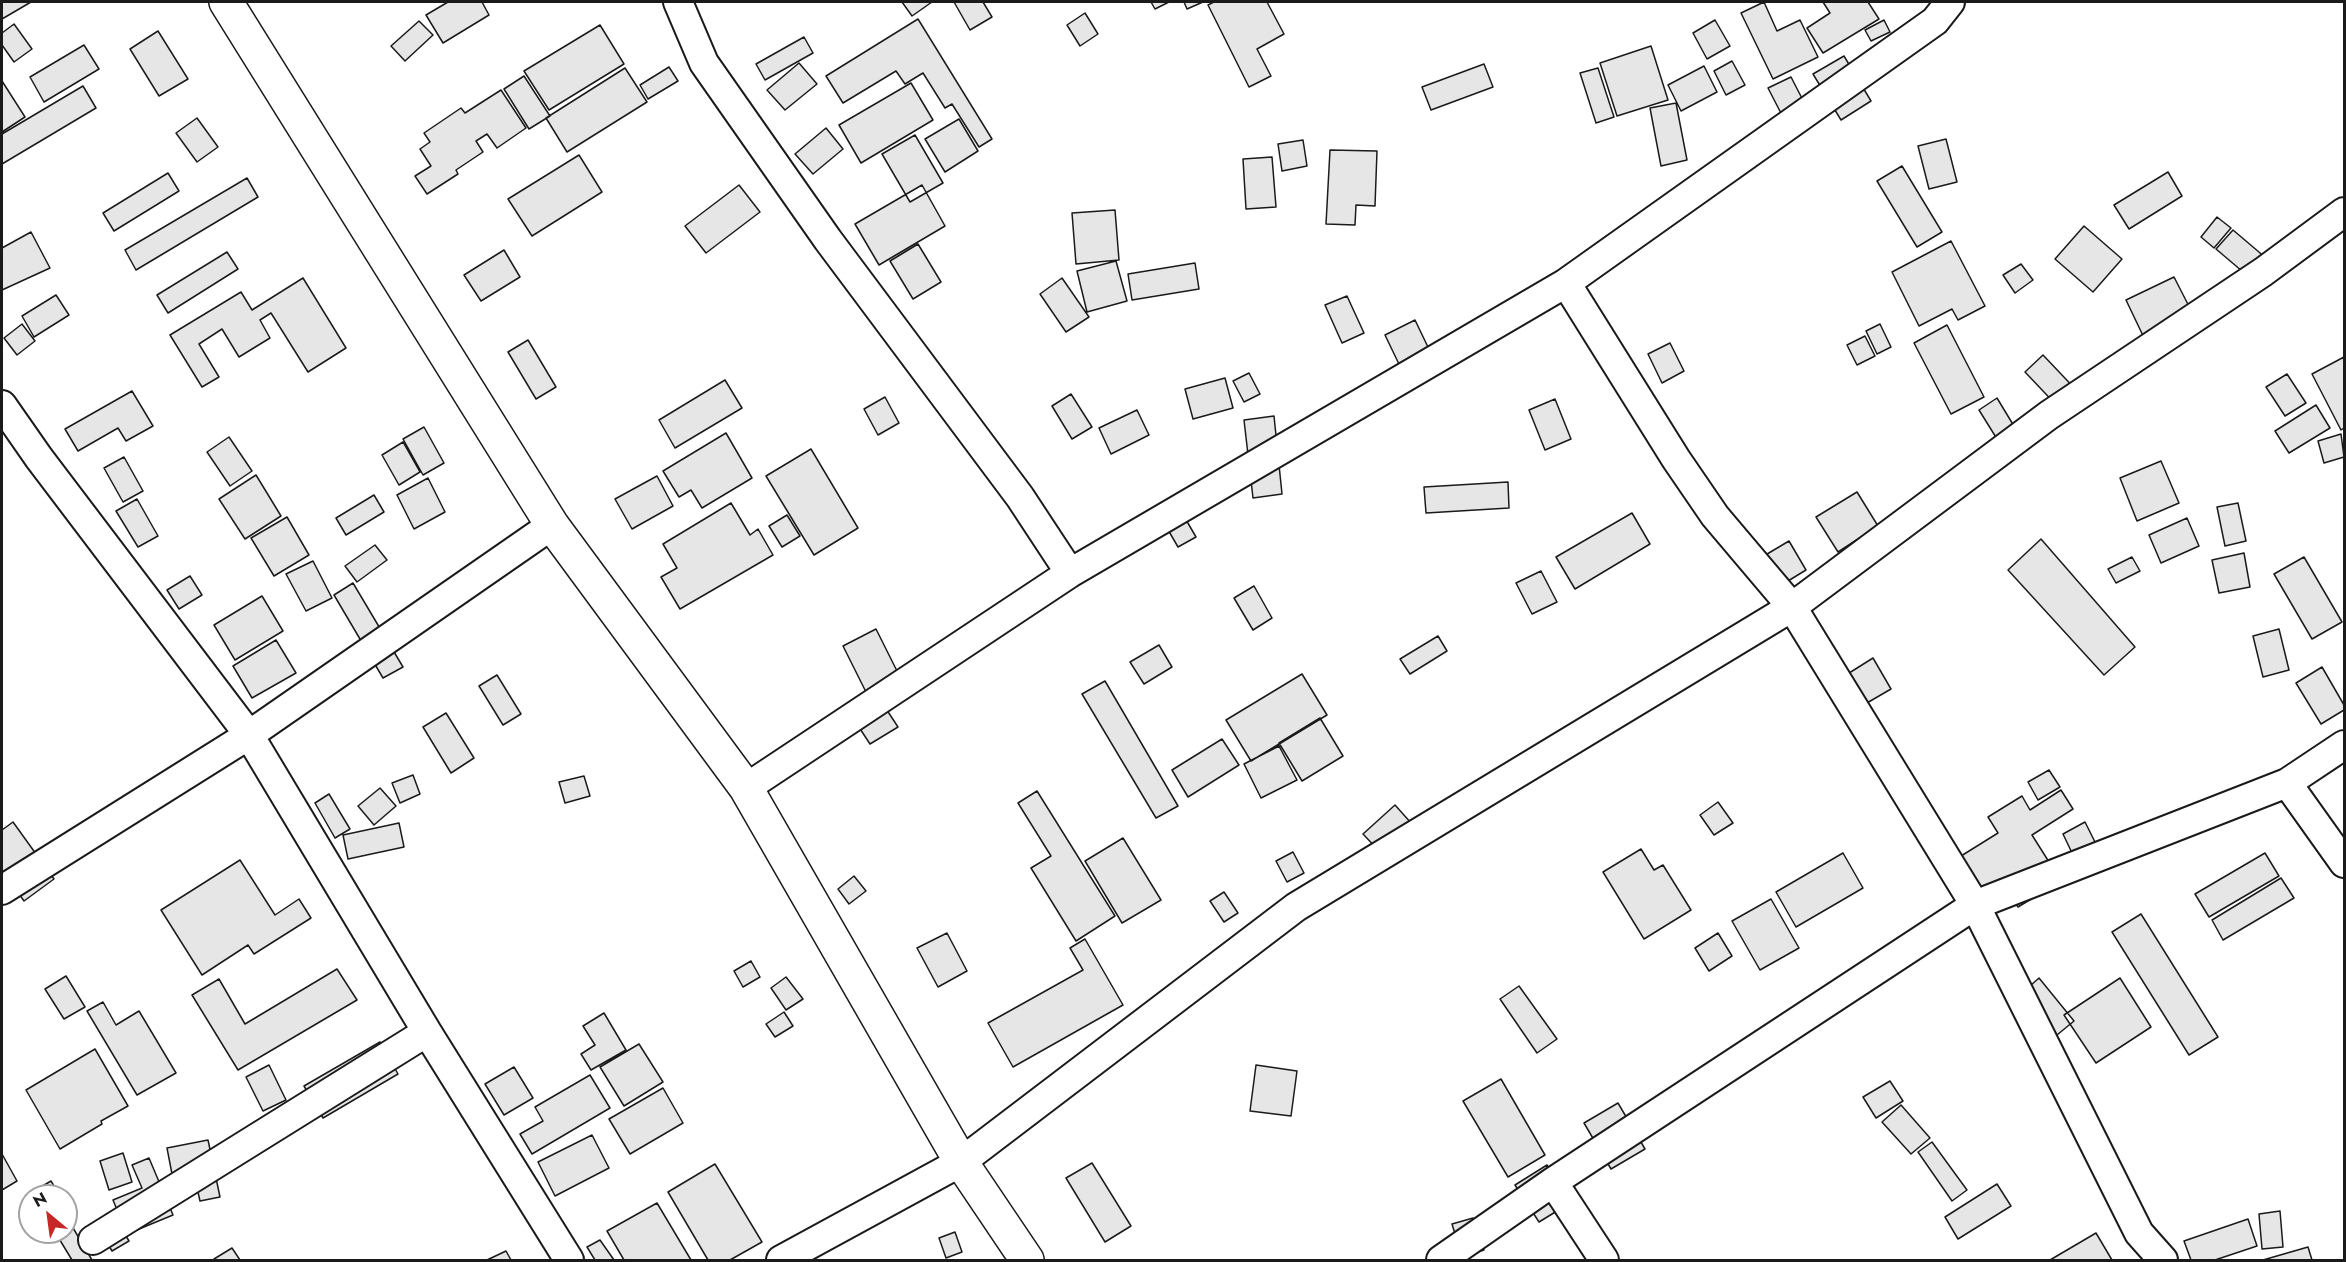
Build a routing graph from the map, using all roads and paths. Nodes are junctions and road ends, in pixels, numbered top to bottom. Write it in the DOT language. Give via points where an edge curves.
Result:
graph roads {
  1 [pos="226,2"];
  2 [pos="678,2"];
  3 [pos="1950,2"];
  4 [pos="2344,212"];
  5 [pos="1566,283"];
  6 [pos="2,405"];
  7 [pos="552,525"];
  8 [pos="1070,573"];
  9 [pos="1792,607"];
  10 [pos="249,735"];
  11 [pos="2344,745"];
  12 [pos="2287,783"];
  13 [pos="746,788"];
  14 [pos="2344,863"];
  15 [pos="2,890"];
  16 [pos="1975,905"];
  17 [pos="427,1032"];
  18 [pos="961,1162"];
  19 [pos="1553,1182"];
  20 [pos="93,1240"];
  21 [pos="569,1260"];
  22 [pos="781,1260"];
  23 [pos="1027,1260"];
  24 [pos="1441,1260"];
  25 [pos="1604,1260"];
  26 [pos="2163,1260"];
  1 -- 7 [label="street"];
  2 -- 8 [label="street" via="704,63 828,240 1020,497"];
  3 -- 5 [label="street" via="1935,21"];
  4 -- 9 [label="street" via="2263,272 2049,414"];
  5 -- 8 [label="street"];
  5 -- 9 [label="street" via="1715,516"];
  6 -- 10 [label="street"];
  7 -- 10 [label="street"];
  7 -- 13 [label="street"];
  8 -- 13 [label="street"];
  9 -- 16 [label="street"];
  9 -- 18 [label="street" via="1296,907"];
  10 -- 15 [label="street"];
  10 -- 17 [label="street"];
  11 -- 12 [label="street"];
  12 -- 14 [label="street"];
  12 -- 16 [label="street"];
  13 -- 18 [label="street"];
  16 -- 19 [label="street"];
  16 -- 26 [label="street" via="2139,1233"];
  17 -- 20 [label="street"];
  17 -- 21 [label="street"];
  18 -- 22 [label="street"];
  18 -- 23 [label="street"];
  19 -- 24 [label="street"];
  19 -- 25 [label="street"];
}
